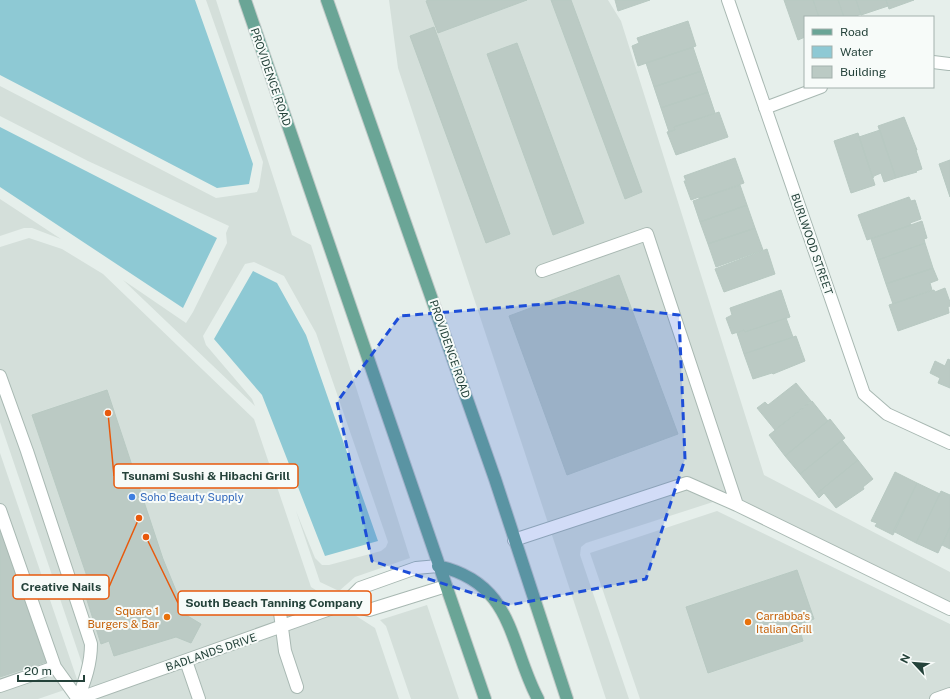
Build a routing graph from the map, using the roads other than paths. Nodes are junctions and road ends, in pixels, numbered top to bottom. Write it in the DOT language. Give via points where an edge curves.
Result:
graph roads {
  1 [pos="245,0"];
  2 [pos="327,0"];
  3 [pos="728,0"];
  4 [pos="934,62"];
  5 [pos="949,64"];
  6 [pos="818,88"];
  7 [pos="765,108"];
  8 [pos="542,271"];
  9 [pos="0,376"];
  10 [pos="950,443"];
  11 [pos="737,505"];
  12 [pos="0,510"];
  13 [pos="514,540"];
  14 [pos="438,566"];
  15 [pos="446,586"];
  16 [pos="344,604"];
  17 [pos="279,605"];
  18 [pos="950,609"];
  19 [pos="283,628"];
  20 [pos="186,661"];
  21 [pos="55,667"];
  22 [pos="0,686"];
  23 [pos="297,687"];
  24 [pos="950,694"];
  25 [pos="78,699"];
  26 [pos="199,699"];
  27 [pos="485,699"];
  28 [pos="538,699"];
  29 [pos="567,699"];
  30 [pos="936,699"];
  1 -- 14 [label="main road, PROVIDENCE ROAD"];
  2 -- 13 [label="main road, PROVIDENCE ROAD"];
  3 -- 7 [label="street, BURLWOOD STREET"];
  4 -- 5 [label="street"];
  6 -- 7 [label="street"];
  7 -- 10 [label="street, BURLWOOD STREET" via="864,394 887,414"];
  8 -- 11 [label="street" via="647,234"];
  9 -- 25 [label="street" via="91,644 91,658"];
  11 -- 13 [label="street" via="687,483"];
  11 -- 18 [label="street"];
  12 -- 21 [label="street"];
  13 -- 29 [label="main road, PROVIDENCE ROAD"];
  14 -- 15 [label="main road, PROVIDENCE ROAD"];
  14 -- 16 [label="street, BADLANDS DRIVE" via="416,568 360,588"];
  14 -- 28 [label="main road" via="453,569 467,576 496,602 509,622"];
  15 -- 16 [label="street" via="369,610"];
  15 -- 27 [label="main road, PROVIDENCE ROAD"];
  16 -- 19 [label="street, BADLANDS DRIVE"];
  17 -- 19 [label="street"];
  19 -- 20 [label="street, BADLANDS DRIVE"];
  19 -- 23 [label="street" via="285,651"];
  20 -- 25 [label="street, BADLANDS DRIVE"];
  20 -- 26 [label="street"];
  21 -- 22 [label="street"];
  21 -- 25 [label="street"];
  24 -- 30 [label="street"];
}
